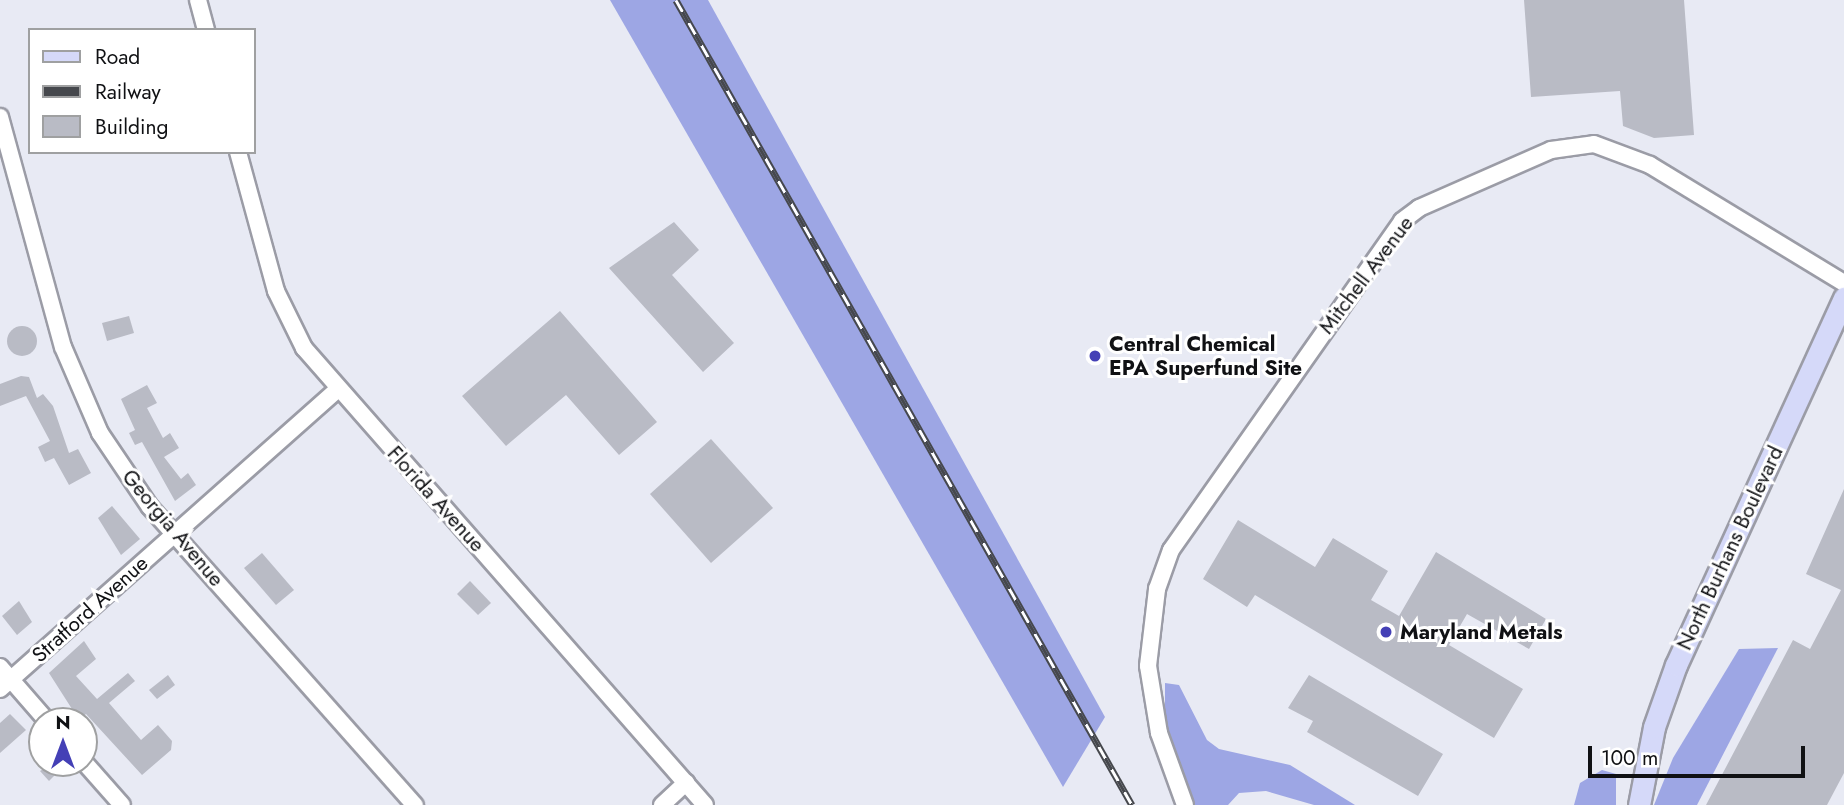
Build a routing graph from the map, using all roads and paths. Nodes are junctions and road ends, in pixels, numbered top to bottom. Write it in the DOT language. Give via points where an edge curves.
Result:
graph roads {
  1 [pos="198,0"];
  2 [pos="205,28"];
  3 [pos="0,117"];
  4 [pos="239,154"];
  5 [pos="1844,283"];
  6 [pos="1844,298"];
  7 [pos="338,389"];
  8 [pos="174,535"];
  9 [pos="4,679"];
  10 [pos="33,707"];
  11 [pos="97,777"];
  12 [pos="686,783"];
  13 [pos="122,805"];
  14 [pos="415,805"];
  15 [pos="662,805"];
  16 [pos="705,805"];
  17 [pos="1185,805"];
  18 [pos="1640,805"];
  1 -- 2 [label="street"];
  3 -- 8 [label="street, Georgia Avenue" via="78,387 124,472"];
  4 -- 7 [label="street, Florida Avenue" via="276,291 304,348"];
  5 -- 17 [label="street, Mitchell Avenue" via="1619,148 1551,150 1419,208 1370,265 1171,551 1157,589 1148,666 1159,733"];
  6 -- 18 [label="main road, North Burhans Boulevard" via="1676,665 1654,727"];
  7 -- 8 [label="street, Stratford Avenue"];
  7 -- 12 [label="street, Florida Avenue"];
  8 -- 9 [label="street, Stratford Avenue"];
  8 -- 14 [label="street, Georgia Avenue"];
  9 -- 10 [label="street"];
  11 -- 13 [label="street"];
  12 -- 15 [label="street"];
  12 -- 16 [label="street, Florida Avenue"];
}
